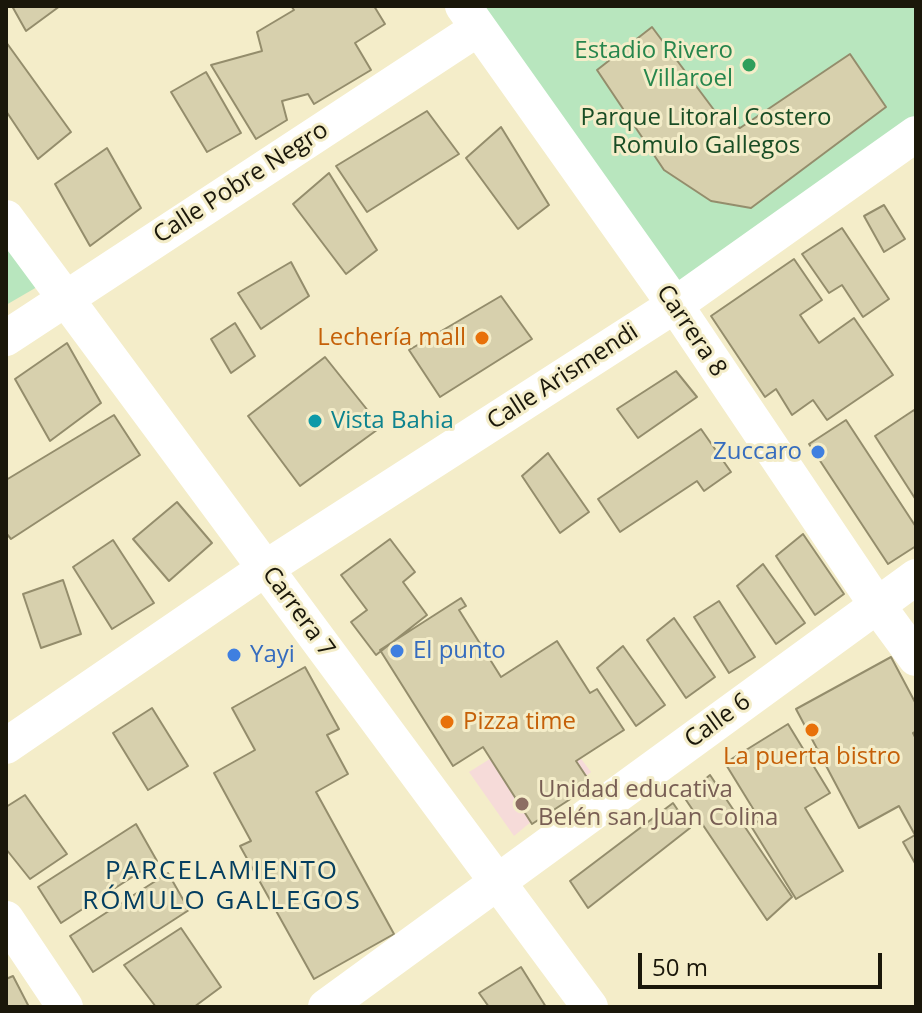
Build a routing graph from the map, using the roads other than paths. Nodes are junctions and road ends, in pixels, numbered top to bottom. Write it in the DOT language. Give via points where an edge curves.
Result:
graph roads {
  1 [pos="470,17"];
  2 [pos="916,134"];
  3 [pos="6,218"];
  4 [pos="64,298"];
  5 [pos="675,305"];
  6 [pos="6,338"];
  7 [pos="266,568"];
  8 [pos="916,577"];
  9 [pos="877,605"];
  10 [pos="916,658"];
  11 [pos="6,746"];
  12 [pos="496,881"];
  13 [pos="6,919"];
  14 [pos="65,1007"];
  15 [pos="326,1007"];
  16 [pos="590,1007"];
  1 -- 4 [label="street, Calle Pobre Negro"];
  1 -- 5 [label="street, Carrera 8"];
  2 -- 5 [label="street, Calle Arismendi"];
  3 -- 4 [label="street, Carrera 7"];
  4 -- 6 [label="street, Calle Pobre Negro"];
  4 -- 7 [label="street, Carrera 7"];
  5 -- 7 [label="street, Calle Arismendi"];
  5 -- 9 [label="street, Carrera 8"];
  7 -- 11 [label="street, Calle Arismendi"];
  7 -- 12 [label="street, Carrera 7"];
  8 -- 9 [label="street, Calle 6"];
  9 -- 10 [label="street, Carrera 8"];
  9 -- 12 [label="street, Calle 6"];
  12 -- 15 [label="street, Calle 6"];
  12 -- 16 [label="street, Carrera 7"];
  13 -- 14 [label="street"];
}
